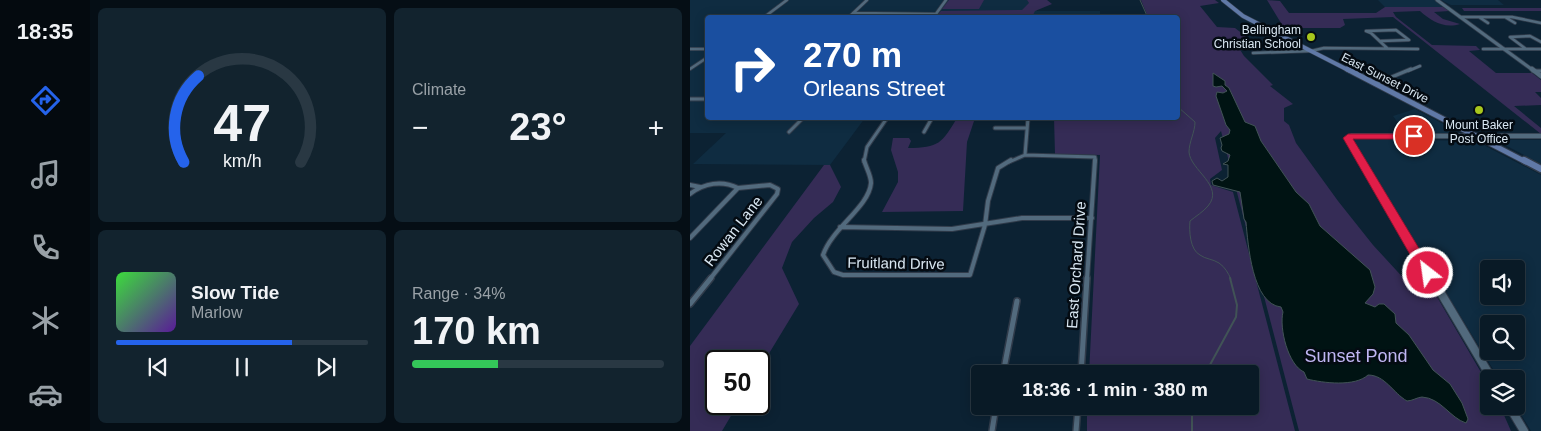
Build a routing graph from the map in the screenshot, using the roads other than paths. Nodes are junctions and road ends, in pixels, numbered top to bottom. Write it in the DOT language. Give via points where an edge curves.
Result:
graph roads {
  1 [pos="787,0"];
  2 [pos="867,0"];
  3 [pos="946,0"];
  4 [pos="1223,0"];
  5 [pos="1438,0"];
  6 [pos="853,13"];
  7 [pos="936,14"];
  8 [pos="767,15"];
  9 [pos="1460,17"];
  10 [pos="1479,17"];
  11 [pos="1505,17"];
  12 [pos="1541,22"];
  13 [pos="1488,23"];
  14 [pos="1515,23"];
  15 [pos="1381,41"];
  16 [pos="1541,42"];
  17 [pos="1387,48"];
  18 [pos="1418,48"];
  19 [pos="690,49"];
  20 [pos="1483,49"];
  21 [pos="1504,49"];
  22 [pos="1526,49"];
  23 [pos="1541,49"];
  24 [pos="705,50"];
  25 [pos="1311,51"];
  26 [pos="1253,53"];
  27 [pos="705,59"];
  28 [pos="1420,66"];
  29 [pos="690,69"];
  30 [pos="1533,71"];
  31 [pos="1541,71"];
  32 [pos="1541,76"];
  33 [pos="1375,84"];
  34 [pos="690,99"];
  35 [pos="705,99"];
  36 [pos="801,120"];
  37 [pos="886,120"];
  38 [pos="931,120"];
  39 [pos="1028,120"];
  40 [pos="996,128"];
  41 [pos="1026,128"];
  42 [pos="789,132"];
  43 [pos="924,132"];
  44 [pos="1478,136"];
  45 [pos="1541,136"];
  46 [pos="1025,155"];
  47 [pos="1096,157"];
  48 [pos="1541,169"];
  49 [pos="690,185"];
  50 [pos="700,187"];
  51 [pos="738,188"];
  52 [pos="690,194"];
  53 [pos="1092,218"];
  54 [pos="985,225"];
  55 [pos="840,227"];
  56 [pos="690,238"];
  57 [pos="1017,301"];
  58 [pos="690,304"];
  59 [pos="1005,365"];
  60 [pos="1082,365"];
  61 [pos="1486,370"];
  62 [pos="995,415"];
  63 [pos="1077,415"];
  64 [pos="1514,415"];
  65 [pos="992,431"];
  66 [pos="1076,431"];
  67 [pos="1524,431"];
  1 -- 8 [label="street"];
  2 -- 6 [label="street"];
  3 -- 7 [label="street"];
  4 -- 25 [label="main road, East Sunset Drive" via="1244,16"];
  5 -- 9 [label="main road"];
  6 -- 7 [label="street"];
  9 -- 10 [label="street"];
  9 -- 21 [label="main road"];
  10 -- 11 [label="street"];
  10 -- 13 [label="street"];
  11 -- 12 [label="street"];
  11 -- 14 [label="street"];
  15 -- 15 [label="street" via="1365,31 1396,30 1409,40"];
  15 -- 17 [label="street"];
  16 -- 22 [label="street" via="1532,36 1510,36"];
  17 -- 18 [label="street"];
  17 -- 25 [label="street"];
  19 -- 24 [label="street"];
  20 -- 21 [label="street"];
  21 -- 22 [label="street"];
  21 -- 30 [label="main road"];
  22 -- 23 [label="street"];
  25 -- 26 [label="street"];
  25 -- 33 [label="main road, East Sunset Drive"];
  27 -- 29 [label="street"];
  28 -- 33 [label="street"];
  30 -- 31 [label="street"];
  30 -- 32 [label="main road"];
  33 -- 44 [label="main road, East Sunset Drive"];
  34 -- 35 [label="street"];
  36 -- 42 [label="street"];
  37 -- 55 [label="street, Fruitland Drive" via="865,150 864,159 872,179 867,196"];
  38 -- 43 [label="street"];
  39 -- 41 [label="street"];
  40 -- 41 [label="street"];
  41 -- 46 [label="street"];
  44 -- 45 [label="main road"];
  44 -- 48 [label="main road, East Sunset Drive"];
  44 -- 61 [label="main road" via="1348,139"];
  46 -- 47 [label="street, Fruitland Drive"];
  46 -- 54 [label="street, Fruitland Drive" via="998,168"];
  47 -- 53 [label="street, East Orchard Drive"];
  49 -- 50 [label="street"];
  50 -- 51 [label="street" via="730,185"];
  50 -- 52 [label="street"];
  51 -- 56 [label="street, Rowan Lane"];
  51 -- 58 [label="street, Rowan Lane" via="773,186 778,191"];
  53 -- 54 [label="street" via="1022,218"];
  53 -- 60 [label="street, East Orchard Drive"];
  54 -- 55 [label="street" via="952,229"];
  54 -- 55 [label="street, Fruitland Drive" via="970,275 843,275 834,272 823,256 830,236"];
  57 -- 59 [label="street"];
  62 -- 65 [label="street"];
  63 -- 66 [label="street"];
  64 -- 67 [label="main road"];
}
